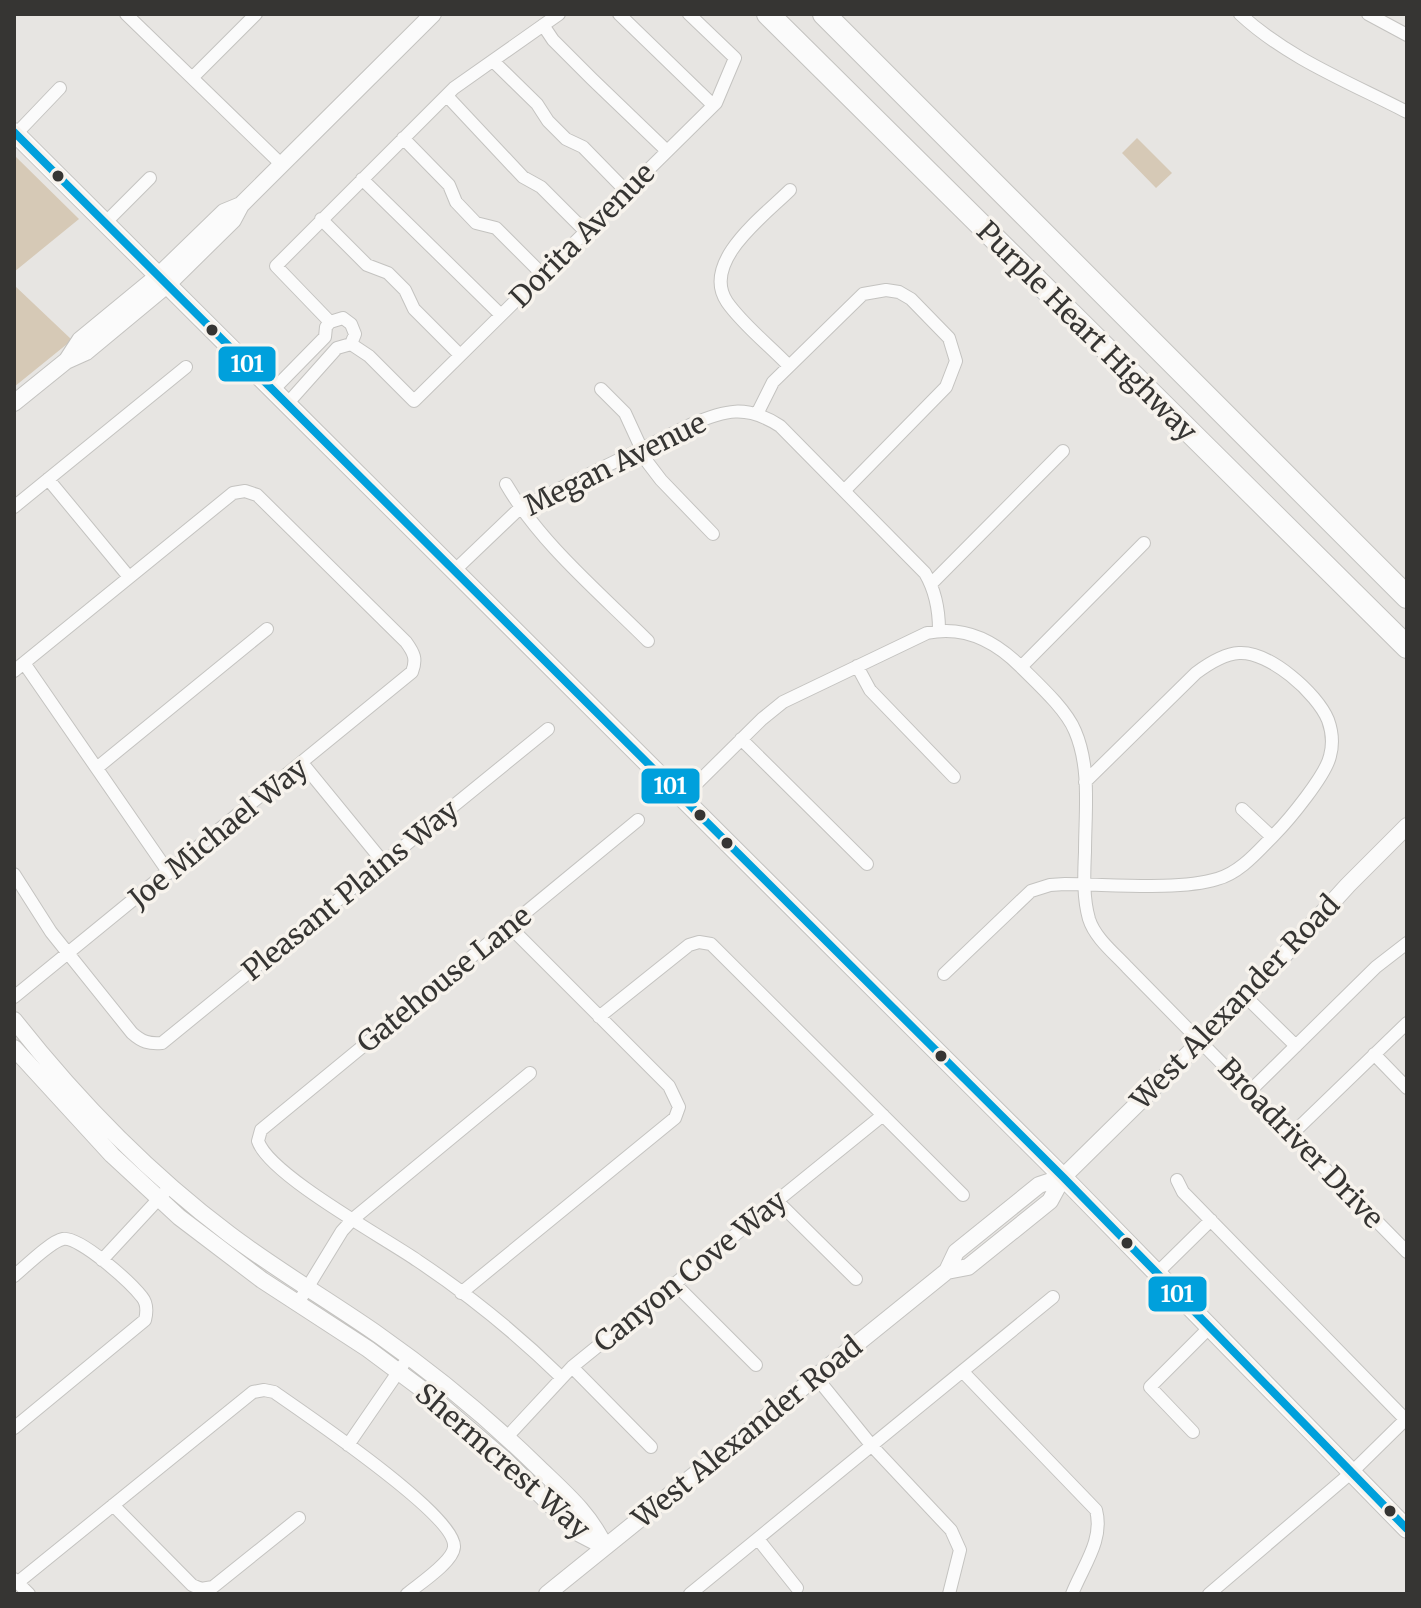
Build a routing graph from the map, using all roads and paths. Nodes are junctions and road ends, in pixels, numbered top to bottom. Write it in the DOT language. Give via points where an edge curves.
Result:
graph roads {
  1 [pos="126,14"];
  2 [pos="256,14"];
  3 [pos="433,14"];
  4 [pos="559,14"];
  5 [pos="619,14"];
  6 [pos="689,14"];
  7 [pos="768,14"];
  8 [pos="824,14"];
  9 [pos="1240,14"];
  10 [pos="1373,15"];
  11 [pos="543,25"];
  12 [pos="1407,35"];
  13 [pos="493,61"];
  14 [pos="193,77"];
  15 [pos="60,88"];
  16 [pos="447,96"];
  17 [pos="713,105"];
  18 [pos="1407,112"];
  19 [pos="15,133"];
  20 [pos="403,138"];
  21 [pos="667,151"];
  22 [pos="281,164"];
  23 [pos="150,178"];
  24 [pos="362,179"];
  25 [pos="790,190"];
  26 [pos="626,191"];
  27 [pos="321,219"];
  28 [pos="106,222"];
  29 [pos="585,231"];
  30 [pos="542,274"];
  31 [pos="164,279"];
  32 [pos="501,315"];
  33 [pos="330,322"];
  34 [pos="351,344"];
  35 [pos="460,355"];
  36 [pos="788,365"];
  37 [pos="186,367"];
  38 [pos="601,389"];
  39 [pos="273,390"];
  40 [pos="14,403"];
  41 [pos="287,404"];
  42 [pos="757,414"];
  43 [pos="641,449"];
  44 [pos="1063,451"];
  45 [pos="48,479"];
  46 [pos="506,484"];
  47 [pos="844,491"];
  48 [pos="14,507"];
  49 [pos="520,508"];
  50 [pos="713,534"];
  51 [pos="1144,543"];
  52 [pos="454,571"];
  53 [pos="129,577"];
  54 [pos="931,584"];
  55 [pos="1407,597"];
  56 [pos="267,629"];
  57 [pos="939,630"];
  58 [pos="648,641"];
  59 [pos="1407,647"];
  60 [pos="857,666"];
  61 [pos="19,667"];
  62 [pos="1021,667"];
  63 [pos="548,729"];
  64 [pos="741,739"];
  65 [pos="303,764"];
  66 [pos="98,767"];
  67 [pos="954,777"];
  68 [pos="1085,782"];
  69 [pos="682,798"];
  70 [pos="1242,809"];
  71 [pos="638,820"];
  72 [pos="1407,826"];
  73 [pos="1272,837"];
  74 [pos="384,863"];
  75 [pos="867,864"];
  76 [pos="169,873"];
  77 [pos="14,874"];
  78 [pos="1084,884"];
  79 [pos="509,926"];
  80 [pos="1407,943"];
  81 [pos="69,955"];
  82 [pos="944,974"];
  83 [pos="14,997"];
  84 [pos="1246,997"];
  85 [pos="599,1017"];
  86 [pos="14,1020"];
  87 [pos="1407,1023"];
  88 [pos="1202,1041"];
  89 [pos="1296,1046"];
  90 [pos="14,1048"];
  91 [pos="1374,1054"];
  92 [pos="530,1073"];
  93 [pos="1407,1088"];
  94 [pos="1250,1091"];
  95 [pos="883,1115"];
  96 [pos="1292,1134"];
  97 [pos="1063,1177"];
  98 [pos="1177,1180"];
  99 [pos="164,1192"];
  100 [pos="963,1195"];
  101 [pos="776,1200"];
  102 [pos="353,1219"];
  103 [pos="1211,1220"];
  104 [pos="1407,1252"];
  105 [pos="102,1260"];
  106 [pos="1156,1274"];
  107 [pos="14,1276"];
  108 [pos="856,1279"];
  109 [pos="674,1283"];
  110 [pos="308,1288"];
  111 [pos="461,1293"];
  112 [pos="1053,1297"];
  113 [pos="298,1303"];
  114 [pos="1209,1328"];
  115 [pos="408,1357"];
  116 [pos="756,1365"];
  117 [pos="572,1367"];
  118 [pos="399,1371"];
  119 [pos="963,1372"];
  120 [pos="561,1377"];
  121 [pos="816,1377"];
  122 [pos="1407,1420"];
  123 [pos="14,1428"];
  124 [pos="1193,1432"];
  125 [pos="507,1437"];
  126 [pos="348,1445"];
  127 [pos="872,1446"];
  128 [pos="651,1447"];
  129 [pos="1352,1472"];
  130 [pos="113,1505"];
  131 [pos="299,1518"];
  132 [pos="1407,1529"];
  133 [pos="758,1539"];
  134 [pos="605,1547"];
  135 [pos="16,1581"];
  136 [pos="797,1588"];
  137 [pos="29,1594"];
  138 [pos="407,1594"];
  139 [pos="547,1594"];
  140 [pos="690,1594"];
  141 [pos="949,1594"];
  142 [pos="1072,1594"];
  143 [pos="1209,1594"];
  1 -- 14 [label="street"];
  2 -- 14 [label="street"];
  3 -- 22 [label="street"];
  4 -- 11 [label="street"];
  5 -- 17 [label="street"];
  6 -- 17 [label="street, Dorita Avenue" via="735,58"];
  7 -- 59 [label="highway, Purple Heart Highway"];
  8 -- 55 [label="highway, Purple Heart Highway"];
  9 -- 18 [label="street" via="1282,47"];
  10 -- 12 [label="street"];
  11 -- 13 [label="street"];
  11 -- 21 [label="street"];
  13 -- 16 [label="street"];
  13 -- 26 [label="street" via="566,139 583,147"];
  14 -- 22 [label="street"];
  15 -- 19 [label="street"];
  16 -- 20 [label="street"];
  16 -- 29 [label="street" via="523,177 541,187"];
  17 -- 21 [label="street, Dorita Avenue"];
  19 -- 28 [label="main road"];
  20 -- 24 [label="street"];
  20 -- 30 [label="street" via="449,185 456,202 476,223 496,228"];
  21 -- 26 [label="street, Dorita Avenue"];
  22 -- 31 [label="street" via="233,220"];
  23 -- 28 [label="street"];
  24 -- 27 [label="street"];
  24 -- 32 [label="street"];
  25 -- 36 [label="street" via="738,241 726,258 721,283 728,304"];
  26 -- 29 [label="street, Dorita Avenue"];
  27 -- 33 [label="street" via="276,266"];
  27 -- 35 [label="street" via="367,265 388,273 414,309"];
  28 -- 31 [label="main road"];
  29 -- 30 [label="street, Dorita Avenue"];
  30 -- 32 [label="street, Dorita Avenue"];
  31 -- 39 [label="main road"];
  31 -- 40 [label="street" via="86,352 66,361"];
  32 -- 35 [label="street, Dorita Avenue"];
  33 -- 34 [label="street" via="343,318 351,324"];
  33 -- 39 [label="street" via="325,337"];
  34 -- 35 [label="street, Dorita Avenue" via="414,401"];
  34 -- 41 [label="street" via="337,348"];
  36 -- 42 [label="street"];
  36 -- 47 [label="street" via="863,294 886,290 911,299 949,338 956,361 946,387"];
  37 -- 45 [label="street"];
  38 -- 43 [label="street" via="625,413"];
  39 -- 41 [label="main road"];
  41 -- 52 [label="main road"];
  42 -- 43 [label="street, Megan Avenue" via="715,414"];
  42 -- 47 [label="street" via="780,426"];
  43 -- 49 [label="street, Megan Avenue"];
  43 -- 50 [label="street" via="661,480"];
  44 -- 54 [label="street"];
  45 -- 48 [label="street"];
  45 -- 53 [label="street"];
  46 -- 49 [label="street"];
  47 -- 54 [label="street"];
  49 -- 52 [label="street, Megan Avenue"];
  49 -- 58 [label="street"];
  51 -- 62 [label="street"];
  52 -- 69 [label="main road"];
  53 -- 61 [label="street"];
  53 -- 65 [label="street, Joe Michael Way" via="233,493 245,491 257,495 406,642 414,653 412,672"];
  54 -- 57 [label="street"];
  56 -- 66 [label="street"];
  57 -- 60 [label="street"];
  57 -- 62 [label="street, Broadriver Drive" via="975,634 1000,646"];
  60 -- 64 [label="street" via="783,702"];
  60 -- 67 [label="street" via="870,690"];
  61 -- 66 [label="street"];
  62 -- 68 [label="street, Broadriver Drive" via="1074,728"];
  63 -- 74 [label="street, Pleasant Plains Way"];
  64 -- 69 [label="street"];
  64 -- 75 [label="street"];
  65 -- 74 [label="street"];
  65 -- 76 [label="street, Joe Michael Way"];
  66 -- 76 [label="street"];
  68 -- 73 [label="street" via="1196,673 1212,661 1245,653 1286,672 1315,700 1331,734 1327,766"];
  68 -- 78 [label="street, Broadriver Drive"];
  69 -- 97 [label="main road"];
  70 -- 73 [label="street"];
  71 -- 79 [label="street, Gatehouse Lane"];
  72 -- 84 [label="street, West Alexander Road"];
  73 -- 78 [label="street" via="1219,879"];
  74 -- 81 [label="street, Pleasant Plains Way" via="162,1043 150,1044 132,1033"];
  76 -- 81 [label="street, Joe Michael Way"];
  77 -- 81 [label="street"];
  78 -- 82 [label="street" via="1031,891"];
  78 -- 88 [label="street, Broadriver Drive" via="1090,920 1104,942"];
  79 -- 85 [label="street"];
  79 -- 102 [label="street, Gatehouse Lane" via="261,1130 258,1141 268,1159"];
  80 -- 89 [label="street"];
  81 -- 83 [label="street, Joe Michael Way"];
  84 -- 88 [label="street, West Alexander Road"];
  84 -- 89 [label="street"];
  85 -- 95 [label="street" via="689,945 711,944"];
  85 -- 111 [label="street" via="669,1086 679,1107 675,1118"];
  86 -- 99 [label="street, Shermcrest Way"];
  87 -- 91 [label="street"];
  88 -- 94 [label="street, Broadriver Drive"];
  88 -- 97 [label="street, West Alexander Road"];
  89 -- 94 [label="street"];
  90 -- 99 [label="street, Shermcrest Way" via="85,1128"];
  91 -- 93 [label="street"];
  91 -- 96 [label="street"];
  92 -- 102 [label="street"];
  94 -- 96 [label="street, Broadriver Drive"];
  95 -- 100 [label="street"];
  95 -- 101 [label="street, Canyon Cove Way"];
  96 -- 104 [label="street, Broadriver Drive"];
  97 -- 106 [label="main road"];
  97 -- 121 [label="street, West Alexander Road" via="1054,1198 968,1267 947,1271"];
  98 -- 103 [label="street"];
  99 -- 105 [label="street"];
  99 -- 110 [label="street, Shermcrest Way"];
  99 -- 113 [label="street, Shermcrest Way" via="231,1257"];
  101 -- 108 [label="street"];
  101 -- 109 [label="street, Canyon Cove Way"];
  102 -- 110 [label="street"];
  102 -- 111 [label="street"];
  103 -- 106 [label="street"];
  103 -- 122 [label="street"];
  105 -- 107 [label="street" via="69,1238 59,1240"];
  105 -- 123 [label="street" via="144,1298 145,1320"];
  106 -- 114 [label="main road"];
  109 -- 116 [label="street"];
  109 -- 117 [label="street, Canyon Cove Way"];
  110 -- 113 [label="street"];
  110 -- 115 [label="street, Shermcrest Way"];
  111 -- 120 [label="street"];
  112 -- 119 [label="street"];
  113 -- 118 [label="street, Shermcrest Way"];
  114 -- 124 [label="street" via="1150,1387"];
  114 -- 129 [label="main road"];
  115 -- 118 [label="street"];
  115 -- 125 [label="street, Shermcrest Way"];
  117 -- 120 [label="street, Canyon Cove Way"];
  117 -- 128 [label="street"];
  118 -- 126 [label="street"];
  118 -- 134 [label="street, Shermcrest Way" via="477,1434 580,1534"];
  119 -- 127 [label="street"];
  119 -- 142 [label="street" via="1096,1510 1096,1542"];
  120 -- 125 [label="street, Canyon Cove Way"];
  121 -- 127 [label="street"];
  121 -- 134 [label="street, West Alexander Road"];
  122 -- 129 [label="street"];
  125 -- 134 [label="street, Shermcrest Way" via="594,1523"];
  126 -- 130 [label="street" via="274,1392 253,1392"];
  126 -- 138 [label="street" via="451,1534 451,1558"];
  127 -- 133 [label="street"];
  127 -- 141 [label="street" via="958,1541"];
  129 -- 132 [label="main road"];
  129 -- 143 [label="street"];
  130 -- 131 [label="street" via="201,1589 213,1587"];
  130 -- 135 [label="street"];
  133 -- 136 [label="street"];
  133 -- 140 [label="street"];
  134 -- 139 [label="street, West Alexander Road"];
  135 -- 137 [label="street"];
}
